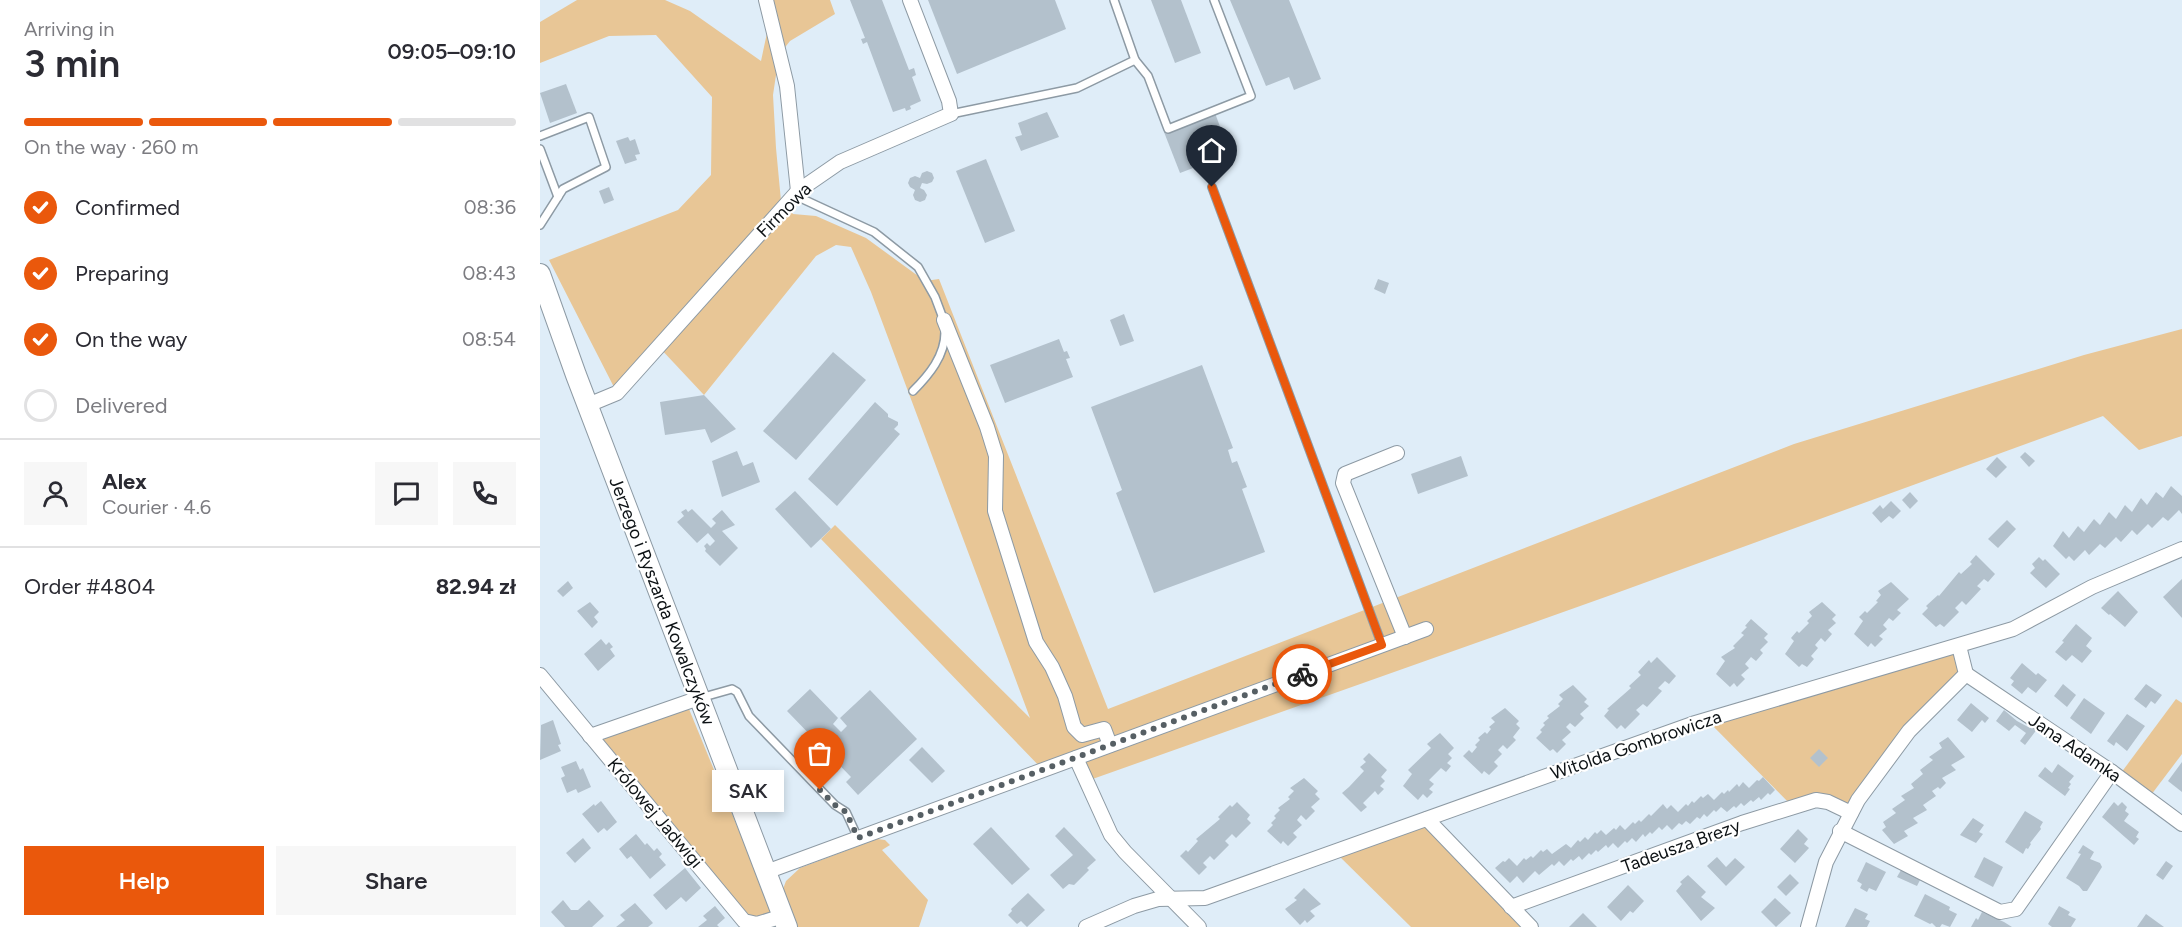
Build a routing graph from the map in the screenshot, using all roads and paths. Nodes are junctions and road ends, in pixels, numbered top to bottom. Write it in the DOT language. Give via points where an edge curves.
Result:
graph roads {
  1 [pos="766,0"];
  2 [pos="910,0"];
  3 [pos="1114,0"];
  4 [pos="1214,0"];
  5 [pos="1135,60"];
  6 [pos="951,114"];
  7 [pos="540,136"];
  8 [pos="540,149"];
  9 [pos="1212,187"];
  10 [pos="796,193"];
  11 [pos="558,197"];
  12 [pos="540,225"];
  13 [pos="540,274"];
  14 [pos="944,320"];
  15 [pos="913,391"];
  16 [pos="588,405"];
  17 [pos="1396,453"];
  18 [pos="2182,549"];
  19 [pos="1426,629"];
  20 [pos="1405,637"];
  21 [pos="1382,645"];
  22 [pos="1959,646"];
  23 [pos="1966,674"];
  24 [pos="540,675"];
  25 [pos="699,698"];
  26 [pos="590,736"];
  27 [pos="1110,745"];
  28 [pos="1076,758"];
  29 [pos="2112,772"];
  30 [pos="1851,813"];
  31 [pos="1427,819"];
  32 [pos="2182,824"];
  33 [pos="1840,831"];
  34 [pos="858,838"];
  35 [pos="766,872"];
  36 [pos="1170,899"];
  37 [pos="1511,907"];
  38 [pos="785,922"];
  39 [pos="1086,927"];
  40 [pos="1199,927"];
  41 [pos="1531,927"];
  42 [pos="1808,927"];
  1 -- 10 [label="street" via="787,86"];
  2 -- 6 [label="street"];
  3 -- 5 [label="lane"];
  4 -- 5 [label="lane" via="1251,96 1167,129 1148,76"];
  5 -- 6 [label="lane" via="1077,88"];
  6 -- 10 [label="street, Firmowa" via="840,162"];
  7 -- 11 [label="lane" via="589,117 606,167 563,189"];
  8 -- 11 [label="lane"];
  9 -- 21 [label="lane"];
  10 -- 14 [label="lane" via="874,232 918,267"];
  10 -- 16 [label="street, Firmowa" via="617,393"];
  11 -- 12 [label="lane"];
  13 -- 16 [label="main road, Jerzego i Ryszarda Kowalczyków"];
  14 -- 15 [label="lane" via="942,351 927,378"];
  14 -- 27 [label="street" via="996,456 995,511 1036,642 1065,696 1074,727 1082,735 1104,729"];
  16 -- 25 [label="main road, Jerzego i Ryszarda Kowalczyków"];
  17 -- 20 [label="street" via="1345,474 1343,483"];
  18 -- 22 [label="street, Witolda Gombrowicza" via="2092,587 2013,629"];
  19 -- 20 [label="street"];
  20 -- 21 [label="street"];
  21 -- 27 [label="street"];
  22 -- 23 [label="street"];
  22 -- 31 [label="street, Witolda Gombrowicza" via="1692,724"];
  23 -- 29 [label="street, Jana Adamka"];
  23 -- 30 [label="street" via="1908,731"];
  24 -- 26 [label="street, Królowej Jadwigi"];
  25 -- 26 [label="street"];
  25 -- 34 [label="lane" via="732,688 737,692 749,716 846,812"];
  25 -- 35 [label="main road, Jerzego i Ryszarda Kowalczyków"];
  26 -- 38 [label="street, Królowej Jadwigi" via="744,921"];
  27 -- 28 [label="street"];
  28 -- 34 [label="street"];
  28 -- 36 [label="street" via="1111,835"];
  29 -- 32 [label="street, Jana Adamka"];
  29 -- 33 [label="street" via="2016,909 2000,912"];
  30 -- 33 [label="street"];
  30 -- 37 [label="street, Tadeusza Brezy" via="1816,800"];
  31 -- 36 [label="street, Witolda Gombrowicza" via="1204,898"];
  31 -- 37 [label="street"];
  33 -- 42 [label="street" via="1826,862"];
  34 -- 35 [label="street"];
  35 -- 38 [label="main road, Jerzego i Ryszarda Kowalczyków"];
  36 -- 39 [label="street, Witolda Gombrowicza" via="1134,906"];
  36 -- 40 [label="street"];
  37 -- 41 [label="street"];
}
